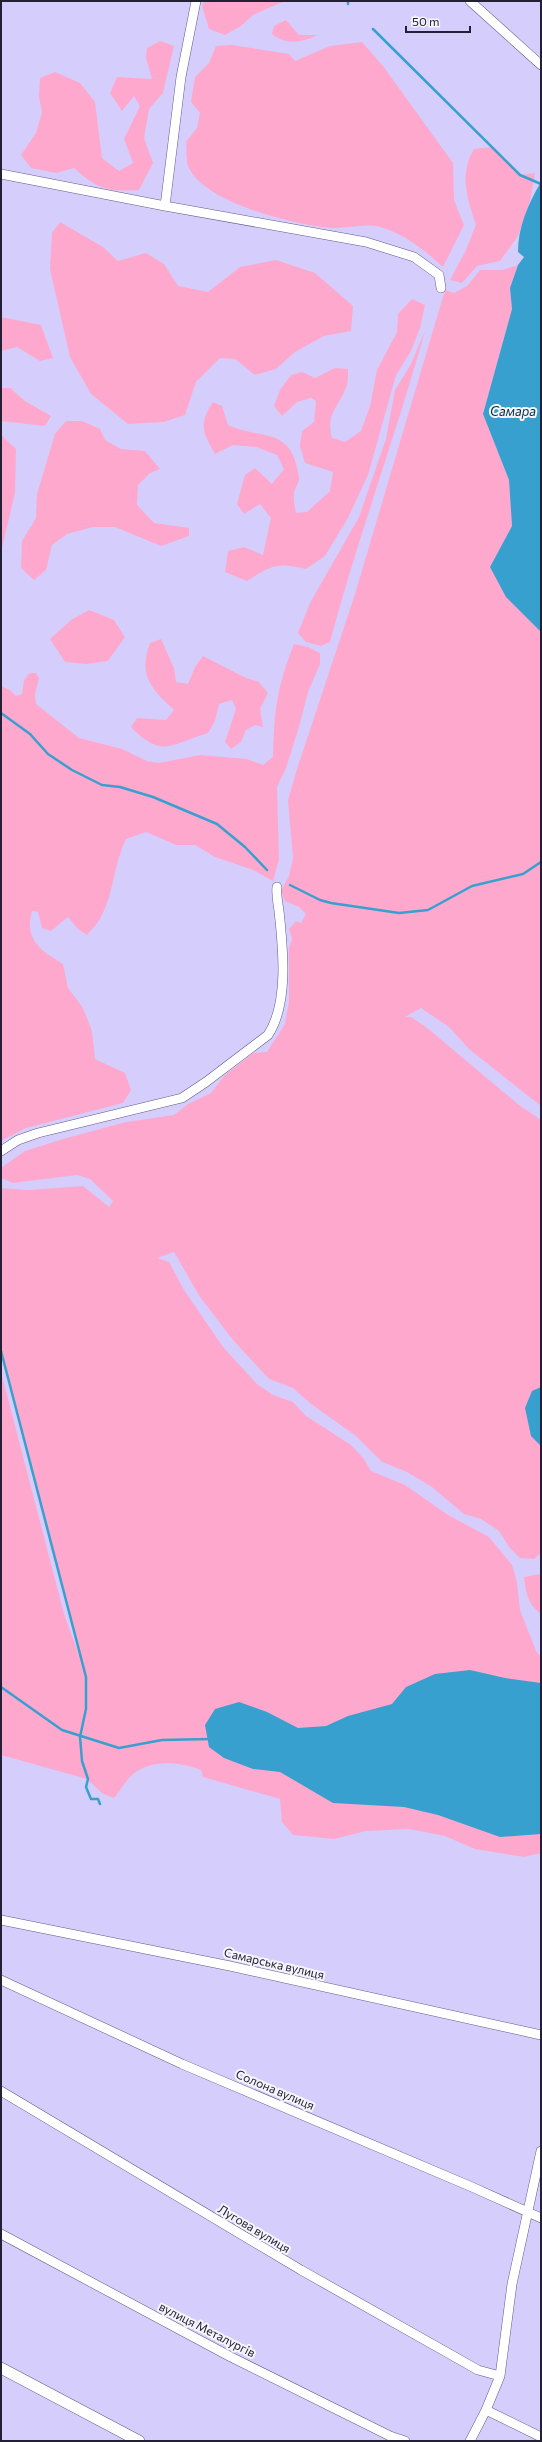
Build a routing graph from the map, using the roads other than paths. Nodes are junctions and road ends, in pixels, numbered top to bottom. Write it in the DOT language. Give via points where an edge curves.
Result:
graph roads {
  1 [pos="196,1"];
  2 [pos="470,1"];
  3 [pos="541,65"];
  4 [pos="1,174"];
  5 [pos="166,206"];
  6 [pos="441,288"];
  7 [pos="277,887"];
  8 [pos="1,1151"];
  9 [pos="1,1920"];
  10 [pos="1,1980"];
  11 [pos="541,2035"];
  12 [pos="1,2091"];
  13 [pos="541,2151"];
  14 [pos="527,2212"];
  15 [pos="541,2218"];
  16 [pos="1,2234"];
  17 [pos="1,2368"];
  18 [pos="500,2376"];
  19 [pos="486,2410"];
  20 [pos="541,2437"];
  21 [pos="139,2441"];
  22 [pos="405,2441"];
  23 [pos="470,2441"];
  1 -- 5 [label="street" via="181,77"];
  2 -- 3 [label="street"];
  4 -- 5 [label="street"];
  5 -- 6 [label="street" via="366,242 414,257 439,275"];
  7 -- 8 [label="street" via="281,999 275,1024 268,1035 182,1098 38,1133 18,1140"];
  9 -- 11 [label="street, Самарська вулиця" via="230,1966"];
  10 -- 14 [label="street, Солона вулиця" via="182,2064"];
  12 -- 18 [label="street, Лугова вулиця" via="301,2270 478,2370"];
  13 -- 14 [label="street"];
  14 -- 15 [label="street, Солона вулиця"];
  14 -- 18 [label="street" via="512,2284"];
  16 -- 22 [label="street, вулиця Металургів" via="231,2357 390,2436"];
  17 -- 21 [label="street"];
  18 -- 19 [label="street"];
  19 -- 20 [label="street"];
  19 -- 23 [label="street"];
}
